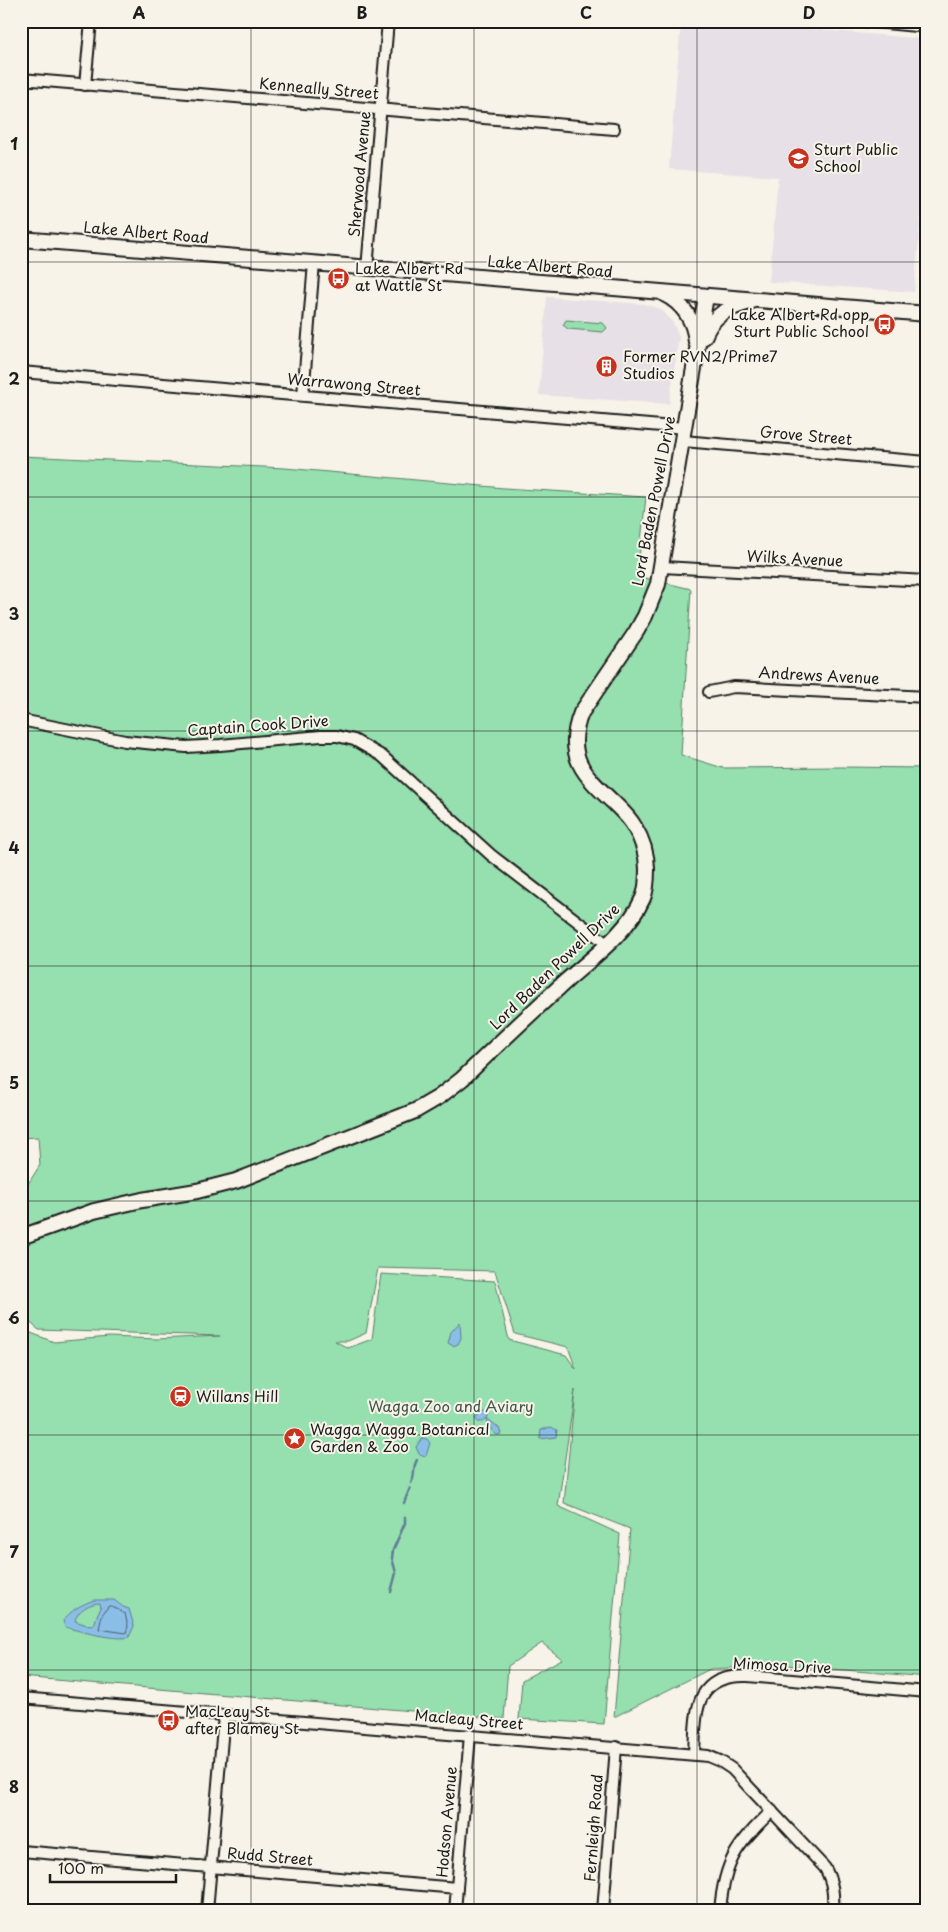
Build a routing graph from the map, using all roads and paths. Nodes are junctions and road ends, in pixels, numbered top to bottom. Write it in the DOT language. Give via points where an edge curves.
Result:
graph roads {
  1 [pos="91,21"];
  2 [pos="388,21"];
  3 [pos="864,21"];
  4 [pos="927,27"];
  5 [pos="21,79"];
  6 [pos="85,85"];
  7 [pos="381,109"];
  8 [pos="614,129"];
  9 [pos="21,239"];
  10 [pos="314,263"];
  11 [pos="367,268"];
  12 [pos="660,292"];
  13 [pos="706,296"];
  14 [pos="758,300"];
  15 [pos="927,314"];
  16 [pos="697,355"];
  17 [pos="21,372"];
  18 [pos="303,395"];
  19 [pos="684,434"];
  20 [pos="927,462"];
  21 [pos="662,567"];
  22 [pos="927,581"];
  23 [pos="709,692"];
  24 [pos="927,697"];
  25 [pos="21,720"];
  26 [pos="607,944"];
  27 [pos="21,1237"];
  28 [pos="927,1692"];
  29 [pos="21,1698"];
  30 [pos="224,1715"];
  31 [pos="470,1735"];
  32 [pos="616,1747"];
  33 [pos="694,1754"];
  34 [pos="772,1811"];
  35 [pos="21,1851"];
  36 [pos="210,1867"];
  37 [pos="457,1888"];
  38 [pos="207,1911"];
  39 [pos="455,1911"];
  40 [pos="603,1911"];
  41 [pos="720,1911"];
  42 [pos="833,1911"];
  1 -- 6 [label="street"];
  2 -- 7 [label="street, Sherwood Avenue"];
  3 -- 4 [label="street"];
  5 -- 6 [label="street, Kenneally Street"];
  6 -- 7 [label="street, Kenneally Street"];
  7 -- 8 [label="street, Kenneally Street"];
  7 -- 11 [label="street, Sherwood Avenue"];
  9 -- 10 [label="street, Lake Albert Road"];
  10 -- 11 [label="street, Lake Albert Road"];
  10 -- 18 [label="street"];
  11 -- 12 [label="street, Lake Albert Road"];
  12 -- 13 [label="street, Lake Albert Road"];
  12 -- 16 [label="street" via="680,305 688,315"];
  13 -- 14 [label="street, Lake Albert Road"];
  13 -- 16 [label="street, Lord Baden Powell Drive"];
  14 -- 15 [label="street, Lake Albert Road"];
  14 -- 16 [label="street" via="729,310 712,321"];
  16 -- 19 [label="street, Lord Baden Powell Drive"];
  17 -- 18 [label="street, Warrawong Street"];
  18 -- 19 [label="street, Warrawong Street"];
  19 -- 20 [label="street, Grove Street"];
  19 -- 21 [label="street, Lord Baden Powell Drive"];
  21 -- 22 [label="street, Wilks Avenue"];
  21 -- 26 [label="street, Lord Baden Powell Drive" via="645,616 587,702 576,725 575,746 579,764 593,784 634,824 647,859 644,897 624,928"];
  23 -- 24 [label="street, Andrews Avenue" via="734,687"];
  25 -- 26 [label="street, Captain Cook Drive" via="124,741 186,747 321,736 354,740 382,756 490,855"];
  26 -- 27 [label="street, Lord Baden Powell Drive" via="462,1079 415,1110 236,1181 94,1211"];
  28 -- 33 [label="street, Mimosa Drive" via="748,1676 723,1678 713,1683 701,1699"];
  29 -- 30 [label="street, Macleay Street"];
  30 -- 31 [label="street, Macleay Street"];
  30 -- 36 [label="street"];
  31 -- 32 [label="street, Macleay Street"];
  31 -- 37 [label="street, Hodson Avenue"];
  32 -- 33 [label="street, Macleay Street"];
  32 -- 40 [label="street, Fernleigh Road"];
  33 -- 34 [label="street, Macleay Street" via="714,1759 732,1769"];
  34 -- 41 [label="street" via="738,1846 725,1875"];
  34 -- 42 [label="street, Macleay Street" via="825,1868 832,1880"];
  35 -- 36 [label="street, Rudd Street"];
  36 -- 37 [label="street, Rudd Street"];
  36 -- 38 [label="street"];
  37 -- 39 [label="street, Hodson Avenue"];
}
